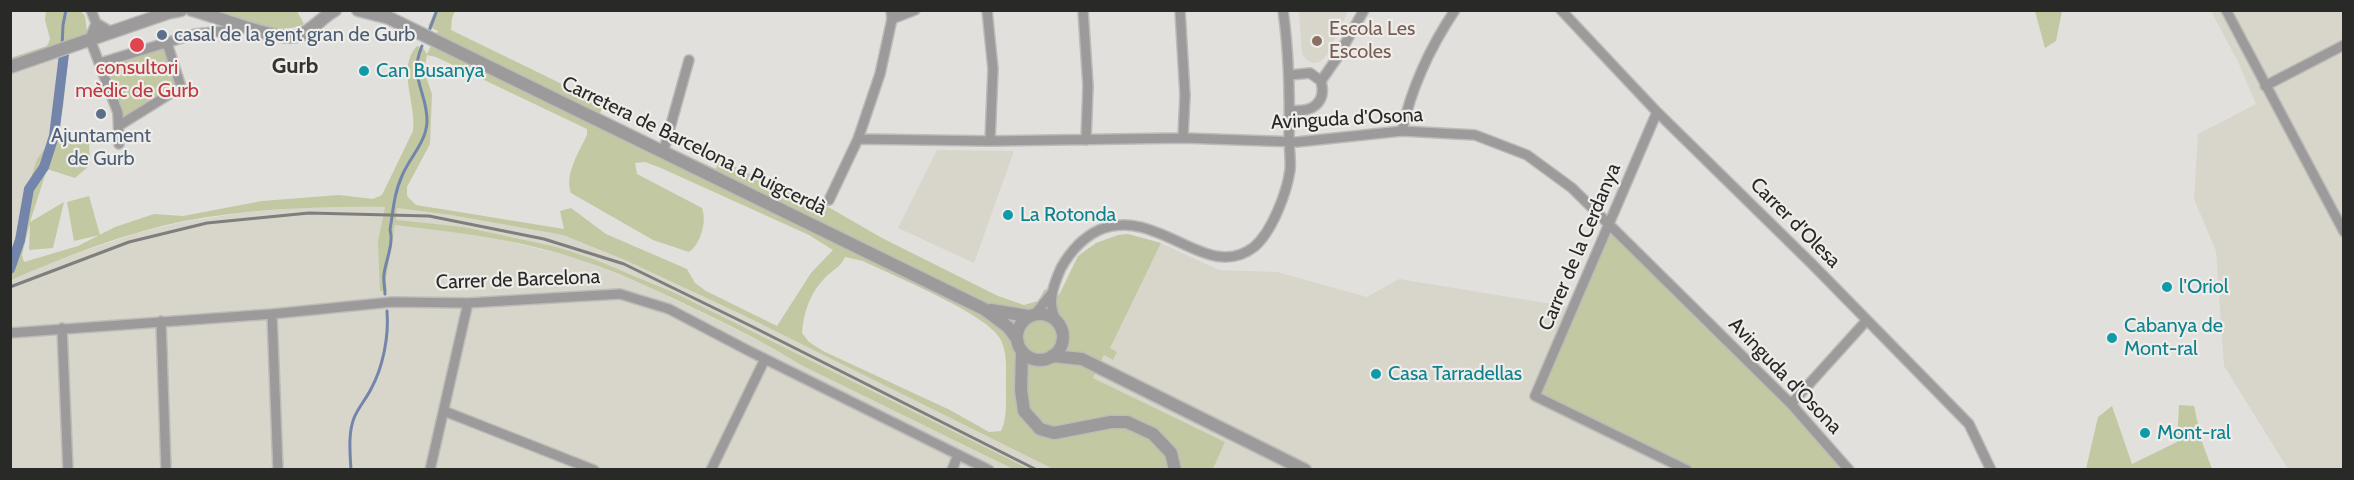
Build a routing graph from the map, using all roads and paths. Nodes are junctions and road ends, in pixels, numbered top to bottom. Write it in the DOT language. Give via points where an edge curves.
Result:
graph roads {
  1 [pos="91,10"];
  2 [pos="181,10"];
  3 [pos="192,10"];
  4 [pos="319,10"];
  5 [pos="335,10"];
  6 [pos="358,10"];
  7 [pos="915,10"];
  8 [pos="987,10"];
  9 [pos="1083,10"];
  10 [pos="1180,10"];
  11 [pos="1283,10"];
  12 [pos="1364,10"];
  13 [pos="1455,10"];
  14 [pos="1561,10"];
  15 [pos="2226,10"];
  16 [pos="383,14"];
  17 [pos="891,15"];
  18 [pos="96,23"];
  19 [pos="314,24"];
  20 [pos="242,25"];
  21 [pos="111,32"];
  22 [pos="90,39"];
  23 [pos="167,43"];
  24 [pos="2343,45"];
  25 [pos="689,60"];
  26 [pos="100,63"];
  27 [pos="10,67"];
  28 [pos="1290,75"];
  29 [pos="1321,81"];
  30 [pos="2265,86"];
  31 [pos="1290,110"];
  32 [pos="1657,112"];
  33 [pos="120,125"];
  34 [pos="1402,131"];
  35 [pos="1183,138"];
  36 [pos="858,139"];
  37 [pos="1086,140"];
  38 [pos="990,141"];
  39 [pos="1289,141"];
  40 [pos="118,144"];
  41 [pos="663,153"];
  42 [pos="829,200"];
  43 [pos="1609,223"];
  44 [pos="2343,232"];
  45 [pos="1052,292"];
  46 [pos="468,303"];
  47 [pos="984,309"];
  48 [pos="272,314"];
  49 [pos="1031,315"];
  50 [pos="1056,320"];
  51 [pos="1867,320"];
  52 [pos="161,321"];
  53 [pos="62,328"];
  54 [pos="10,333"];
  55 [pos="1063,334"];
  56 [pos="1017,339"];
  57 [pos="1022,351"];
  58 [pos="1048,358"];
  59 [pos="765,359"];
  60 [pos="1082,359"];
  61 [pos="1021,390"];
  62 [pos="1791,404"];
  63 [pos="444,411"];
  64 [pos="958,455"];
  65 [pos="69,470"];
  66 [pos="166,470"];
  67 [pos="278,470"];
  68 [pos="430,470"];
  69 [pos="594,470"];
  70 [pos="711,470"];
  71 [pos="952,470"];
  72 [pos="989,470"];
  73 [pos="1175,470"];
  74 [pos="1305,470"];
  75 [pos="1687,470"];
  76 [pos="1849,470"];
  77 [pos="1991,470"];
  1 -- 18 [label="street"];
  2 -- 21 [label="street"];
  3 -- 20 [label="street"];
  4 -- 19 [label="street"];
  5 -- 19 [label="street"];
  6 -- 16 [label="street, Carretera de Barcelona a Puigcerdà"];
  7 -- 17 [label="street"];
  8 -- 38 [label="street" via="993,69"];
  9 -- 37 [label="street" via="1088,86"];
  10 -- 35 [label="street" via="1185,95"];
  11 -- 28 [label="street"];
  12 -- 29 [label="street"];
  13 -- 34 [label="street" via="1425,65"];
  14 -- 32 [label="street, Carrer d'Olesa"];
  15 -- 30 [label="street"];
  16 -- 41 [label="street, Carretera de Barcelona a Puigcerdà"];
  17 -- 36 [label="street" via="880,74"];
  18 -- 21 [label="street"];
  18 -- 22 [label="street"];
  19 -- 20 [label="street" via="298,36 282,36"];
  20 -- 23 [label="street"];
  21 -- 22 [label="street"];
  22 -- 26 [label="street"];
  22 -- 27 [label="street"];
  23 -- 26 [label="street"];
  23 -- 33 [label="street" via="181,87"];
  24 -- 30 [label="street"];
  25 -- 41 [label="street"];
  26 -- 33 [label="street"];
  28 -- 29 [label="street" via="1310,73"];
  28 -- 31 [label="street"];
  29 -- 31 [label="street" via="1322,96 1315,106"];
  30 -- 44 [label="street"];
  31 -- 39 [label="street"];
  32 -- 43 [label="street, Carrer de la Cerdanya"];
  32 -- 51 [label="street, Carrer d'Olesa"];
  33 -- 40 [label="street"];
  34 -- 39 [label="street, Avinguda d'Osona"];
  34 -- 43 [label="street, Avinguda d'Osona" via="1475,135 1527,155 1572,188"];
  35 -- 37 [label="street, Avinguda d'Osona"];
  35 -- 39 [label="street, Avinguda d'Osona"];
  36 -- 38 [label="street, Avinguda d'Osona"];
  36 -- 42 [label="street"];
  37 -- 38 [label="street, Avinguda d'Osona"];
  39 -- 45 [label="street" via="1290,170 1277,211 1265,235 1247,252 1213,256 1142,226 1113,226 1096,232 1076,247"];
  41 -- 47 [label="street, Carretera de Barcelona a Puigcerdà"];
  43 -- 62 [label="street, Avinguda d'Osona"];
  43 -- 75 [label="street, Carrer de la Cerdanya" via="1535,396"];
  45 -- 49 [label="street"];
  45 -- 50 [label="street" via="1050,304"];
  46 -- 48 [label="street, Carrer de Barcelona" via="392,302"];
  46 -- 59 [label="street, Carrer de Barcelona" via="620,294 669,309"];
  46 -- 63 [label="street"];
  47 -- 49 [label="street, Carretera de Barcelona a Puigcerdà"];
  47 -- 56 [label="street, Carretera de Barcelona a Puigcerdà"];
  48 -- 52 [label="street, Carrer de Barcelona"];
  48 -- 67 [label="street"];
  49 -- 50 [label="street" via="1045,314"];
  49 -- 56 [label="street" via="1019,326"];
  50 -- 55 [label="street"];
  51 -- 62 [label="street"];
  51 -- 77 [label="street, Carrer d'Olesa" via="1969,424"];
  52 -- 53 [label="street, Carrer de Barcelona"];
  52 -- 66 [label="street"];
  53 -- 54 [label="street, Carrer de Barcelona"];
  53 -- 65 [label="street"];
  55 -- 58 [label="street" via="1061,346"];
  55 -- 60 [label="street"];
  56 -- 57 [label="street"];
  57 -- 58 [label="street" via="1032,358"];
  57 -- 61 [label="street"];
  58 -- 60 [label="street"];
  58 -- 61 [label="street" via="1028,376"];
  59 -- 64 [label="street, Carrer de Barcelona"];
  59 -- 70 [label="street"];
  60 -- 74 [label="street"];
  61 -- 73 [label="street" via="1024,411 1040,429 1054,433 1126,422 1153,434 1170,453"];
  62 -- 76 [label="street, Avinguda d'Osona"];
  63 -- 68 [label="street"];
  63 -- 69 [label="street"];
  64 -- 71 [label="street"];
  64 -- 72 [label="street, Carrer de Barcelona"];
}
